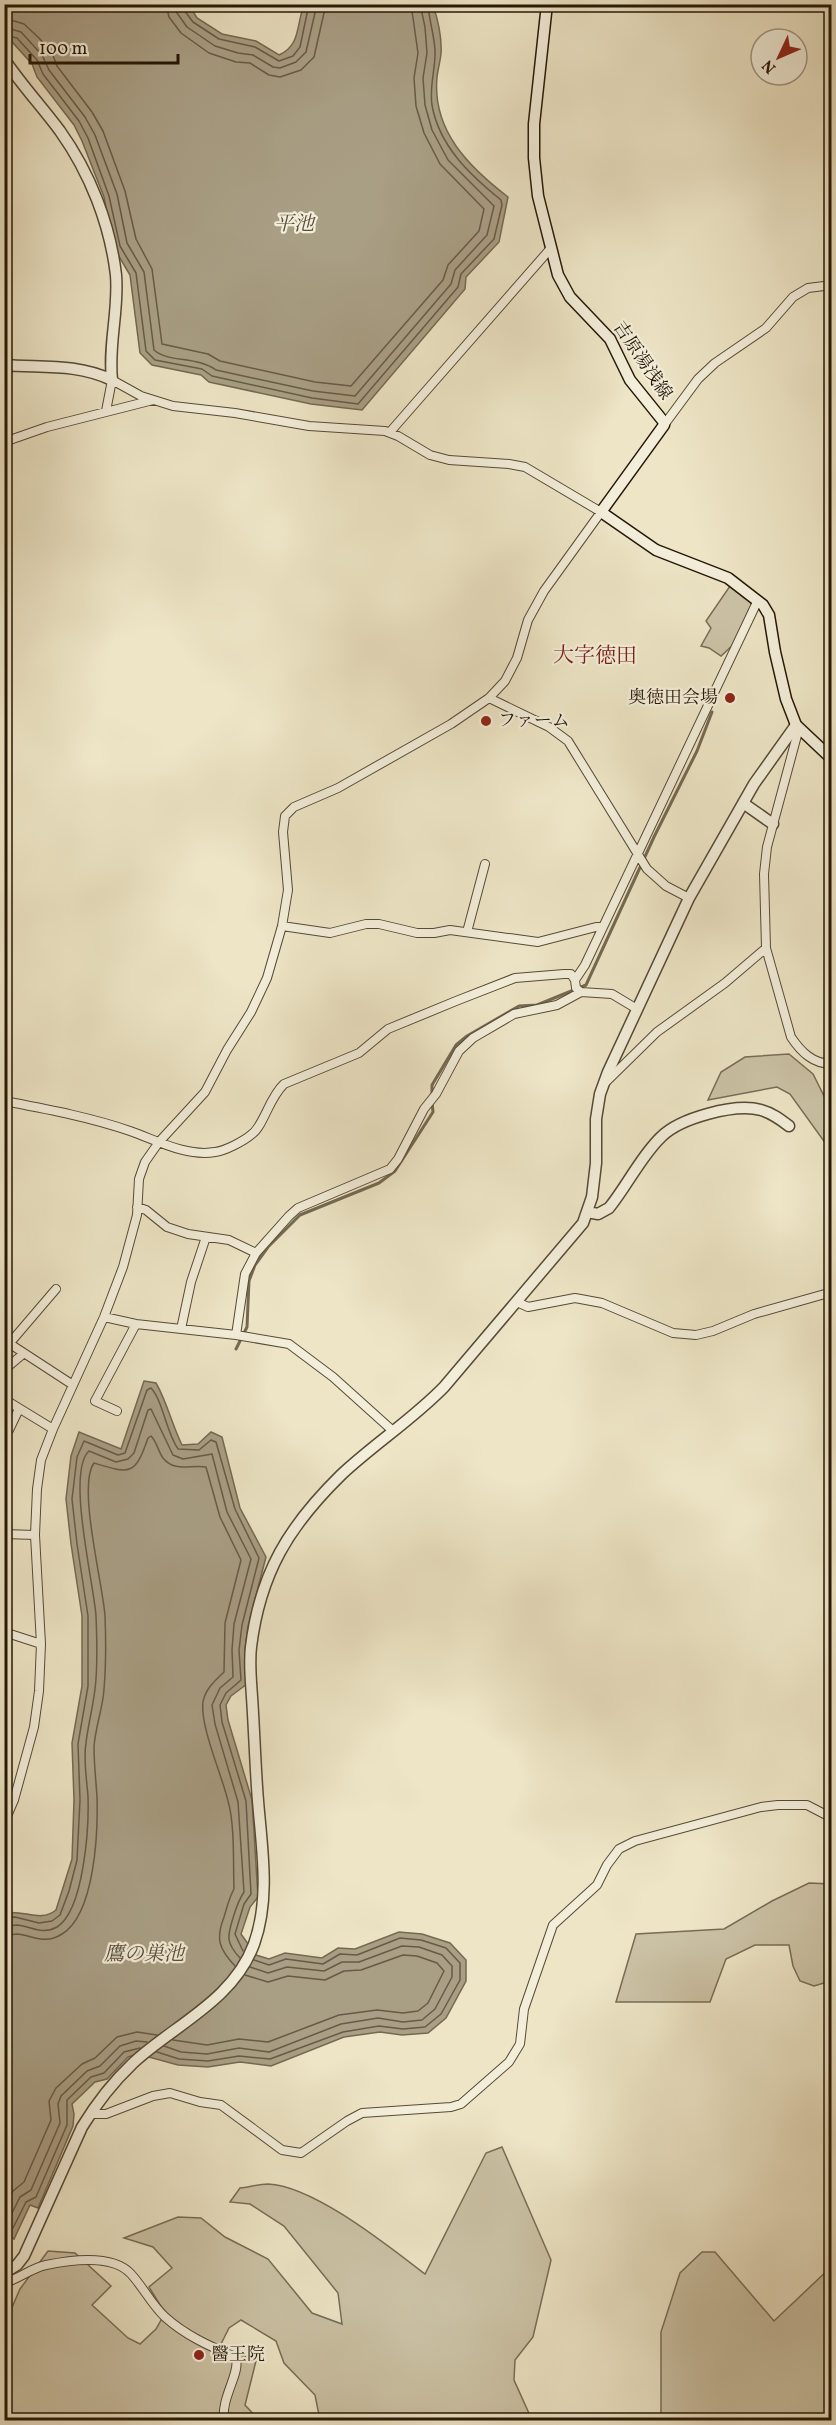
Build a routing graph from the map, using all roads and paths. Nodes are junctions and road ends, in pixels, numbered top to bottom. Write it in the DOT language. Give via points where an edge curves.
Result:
graph roads {
  1 [pos="547,4"];
  2 [pos="4,59"];
  3 [pos="551,248"];
  4 [pos="831,285"];
  5 [pos="4,365"];
  6 [pos="112,380"];
  7 [pos="153,400"];
  8 [pos="106,411"];
  9 [pos="664,425"];
  10 [pos="390,432"];
  11 [pos="4,442"];
  12 [pos="601,512"];
  13 [pos="758,600"];
  14 [pos="489,698"];
  15 [pos="797,726"];
  16 [pos="831,759"];
  17 [pos="743,803"];
  18 [pos="773,824"];
  19 [pos="638,854"];
  20 [pos="485,864"];
  21 [pos="688,898"];
  22 [pos="282,926"];
  23 [pos="603,927"];
  24 [pos="466,932"];
  25 [pos="766,948"];
  26 [pos="575,980"];
  27 [pos="580,992"];
  28 [pos="637,1009"];
  29 [pos="831,1064"];
  30 [pos="604,1084"];
  31 [pos="4,1101"];
  32 [pos="789,1126"];
  33 [pos="159,1142"];
  34 [pos="137,1207"];
  35 [pos="586,1212"];
  36 [pos="206,1237"];
  37 [pos="256,1253"];
  38 [pos="56,1289"];
  39 [pos="831,1292"];
  40 [pos="518,1302"];
  41 [pos="104,1317"];
  42 [pos="135,1324"];
  43 [pos="182,1329"];
  44 [pos="236,1335"];
  45 [pos="7,1342"];
  46 [pos="23,1354"];
  47 [pos="4,1370"];
  48 [pos="73,1385"];
  49 [pos="4,1399"];
  50 [pos="19,1409"];
  51 [pos="117,1411"];
  52 [pos="4,1427"];
  53 [pos="53,1429"];
  54 [pos="393,1431"];
  55 [pos="4,1534"];
  56 [pos="35,1535"];
  57 [pos="4,1632"];
  58 [pos="41,1644"];
  59 [pos="831,1818"];
  60 [pos="4,1823"];
  61 [pos="90,2114"];
  62 [pos="4,2273"];
  63 [pos="4,2283"];
  64 [pos="224,2421"];
  1 -- 3 [label="street, 吉原湯浅線" via="534,158 538,196"];
  2 -- 6 [label="street" via="68,143 85,172 102,216 114,261 116,289 110,353"];
  3 -- 9 [label="street, 吉原湯浅線" via="567,292 610,339 627,376"];
  3 -- 10 [label="street"];
  4 -- 9 [label="street" via="808,288 793,297 766,328 707,370"];
  5 -- 6 [label="street" via="73,367"];
  6 -- 7 [label="street"];
  6 -- 8 [label="street"];
  7 -- 8 [label="street"];
  7 -- 10 [label="street" via="309,426"];
  8 -- 11 [label="street"];
  9 -- 12 [label="street, 吉原湯浅線"];
  10 -- 12 [label="street" via="430,455 449,460 525,467"];
  12 -- 13 [label="street" via="656,550 715,572"];
  12 -- 14 [label="street" via="544,591 528,620 517,658 505,681"];
  13 -- 15 [label="street" via="769,615 786,699"];
  13 -- 19 [label="street"];
  14 -- 19 [label="street" via="549,727 568,741"];
  14 -- 22 [label="street" via="452,724 338,788 289,810 284,820 288,890"];
  15 -- 16 [label="street"];
  15 -- 17 [label="street"];
  15 -- 18 [label="street"];
  17 -- 18 [label="street"];
  17 -- 21 [label="street"];
  18 -- 25 [label="street" via="765,867"];
  19 -- 21 [label="street" via="659,881"];
  19 -- 23 [label="street"];
  20 -- 24 [label="street"];
  21 -- 28 [label="street"];
  22 -- 24 [label="street" via="330,933 372,923 417,933"];
  22 -- 33 [label="street" via="267,978 251,1012 205,1092"];
  23 -- 24 [label="street" via="538,942"];
  23 -- 26 [label="street"];
  25 -- 29 [label="street" via="791,1037 808,1057"];
  25 -- 30 [label="street" via="657,1032"];
  26 -- 27 [label="street"];
  26 -- 33 [label="street" via="572,974 515,978 388,1029 359,1053 284,1084 275,1092 254,1133 216,1152 191,1151"];
  27 -- 28 [label="street" via="612,994"];
  27 -- 37 [label="street" via="557,1005 514,1014 473,1038 459,1051 390,1168 298,1208"];
  28 -- 30 [label="street"];
  30 -- 35 [label="street" via="596,1119 592,1197"];
  31 -- 33 [label="street" via="43,1108"];
  32 -- 35 [label="street" via="774,1115 752,1108 681,1123 658,1140 606,1212"];
  33 -- 34 [label="street" via="139,1179"];
  34 -- 36 [label="street" via="147,1210 167,1227"];
  34 -- 41 [label="street" via="123,1267"];
  35 -- 40 [label="street" via="583,1223"];
  36 -- 37 [label="street" via="229,1240"];
  36 -- 43 [label="street"];
  37 -- 44 [label="street" via="245,1274"];
  38 -- 45 [label="street"];
  39 -- 40 [label="street" via="696,1335 673,1332 602,1303 575,1298 528,1307"];
  40 -- 54 [label="street" via="422,1410"];
  41 -- 42 [label="street"];
  41 -- 48 [label="street"];
  42 -- 43 [label="street"];
  42 -- 51 [label="street" via="95,1401"];
  43 -- 44 [label="street"];
  44 -- 54 [label="street" via="289,1344 325,1370"];
  45 -- 46 [label="street"];
  46 -- 47 [label="street"];
  46 -- 48 [label="street"];
  48 -- 53 [label="street"];
  49 -- 50 [label="street"];
  50 -- 52 [label="street" via="9,1430"];
  50 -- 53 [label="street"];
  53 -- 56 [label="street" via="41,1460"];
  54 -- 61 [label="street" via="310,1507 285,1540 259,1603 250,1649 264,1873 262,1914 254,1945 220,1995 132,2064"];
  55 -- 56 [label="street"];
  56 -- 58 [label="street"];
  57 -- 58 [label="street"];
  58 -- 60 [label="street" via="34,1726"];
  59 -- 61 [label="street" via="807,1805 761,1807 635,1841 620,1850 597,1885 553,1925 524,2009 520,2044 509,2062 461,2104 362,2113 301,2153 282,2150 221,2105 170,2093 106,2114"];
  61 -- 62 [label="street" via="24,2256"];
  63 -- 64 [label="street" via="45,2265 94,2261 123,2268 174,2325 236,2360 223,2405"];
}
